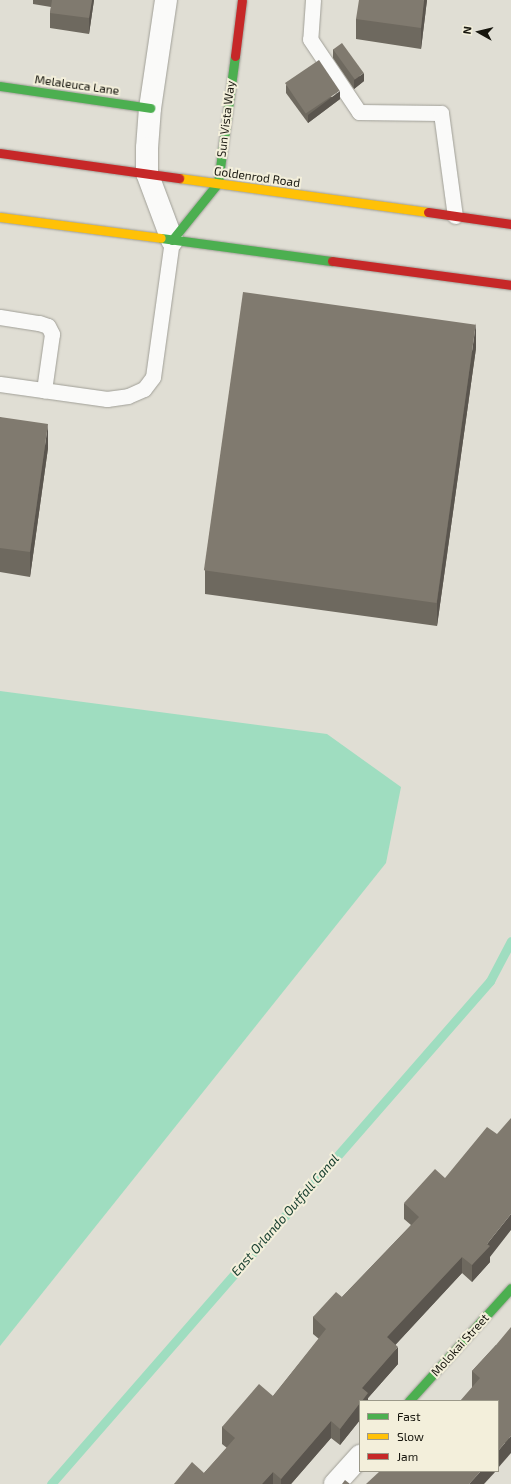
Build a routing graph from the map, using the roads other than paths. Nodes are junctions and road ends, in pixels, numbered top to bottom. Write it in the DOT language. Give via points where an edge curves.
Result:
graph roads {
  1 [pos="166,0"];
  2 [pos="242,0"];
  3 [pos="313,0"];
  4 [pos="0,86"];
  5 [pos="150,108"];
  6 [pos="0,153"];
  7 [pos="147,174"];
  8 [pos="218,183"];
  9 [pos="455,216"];
  10 [pos="0,217"];
  11 [pos="511,224"];
  12 [pos="172,240"];
  13 [pos="511,285"];
  14 [pos="0,317"];
  15 [pos="0,384"];
  16 [pos="44,390"];
  17 [pos="511,1288"];
  18 [pos="410,1400"];
  19 [pos="359,1457"];
  20 [pos="335,1484"];
  1 -- 5 [label="street"];
  2 -- 8 [label="main road, Sun Vista Way"];
  3 -- 9 [label="lane" via="310,39 359,112 441,113"];
  4 -- 5 [label="main road, Melaleuca Lane"];
  5 -- 7 [label="street"];
  6 -- 7 [label="main road, Goldenrod Road"];
  7 -- 8 [label="main road, Goldenrod Road"];
  7 -- 12 [label="street"];
  8 -- 9 [label="main road, Goldenrod Road"];
  8 -- 12 [label="main road"];
  9 -- 11 [label="main road, Goldenrod Road"];
  10 -- 12 [label="main road"];
  12 -- 13 [label="main road"];
  12 -- 16 [label="lane" via="153,377 144,389 128,396 106,399"];
  14 -- 16 [label="lane" via="39,322 48,326 52,334"];
  15 -- 16 [label="lane"];
  17 -- 18 [label="main road, Molokai Street"];
  19 -- 20 [label="street"];
}
